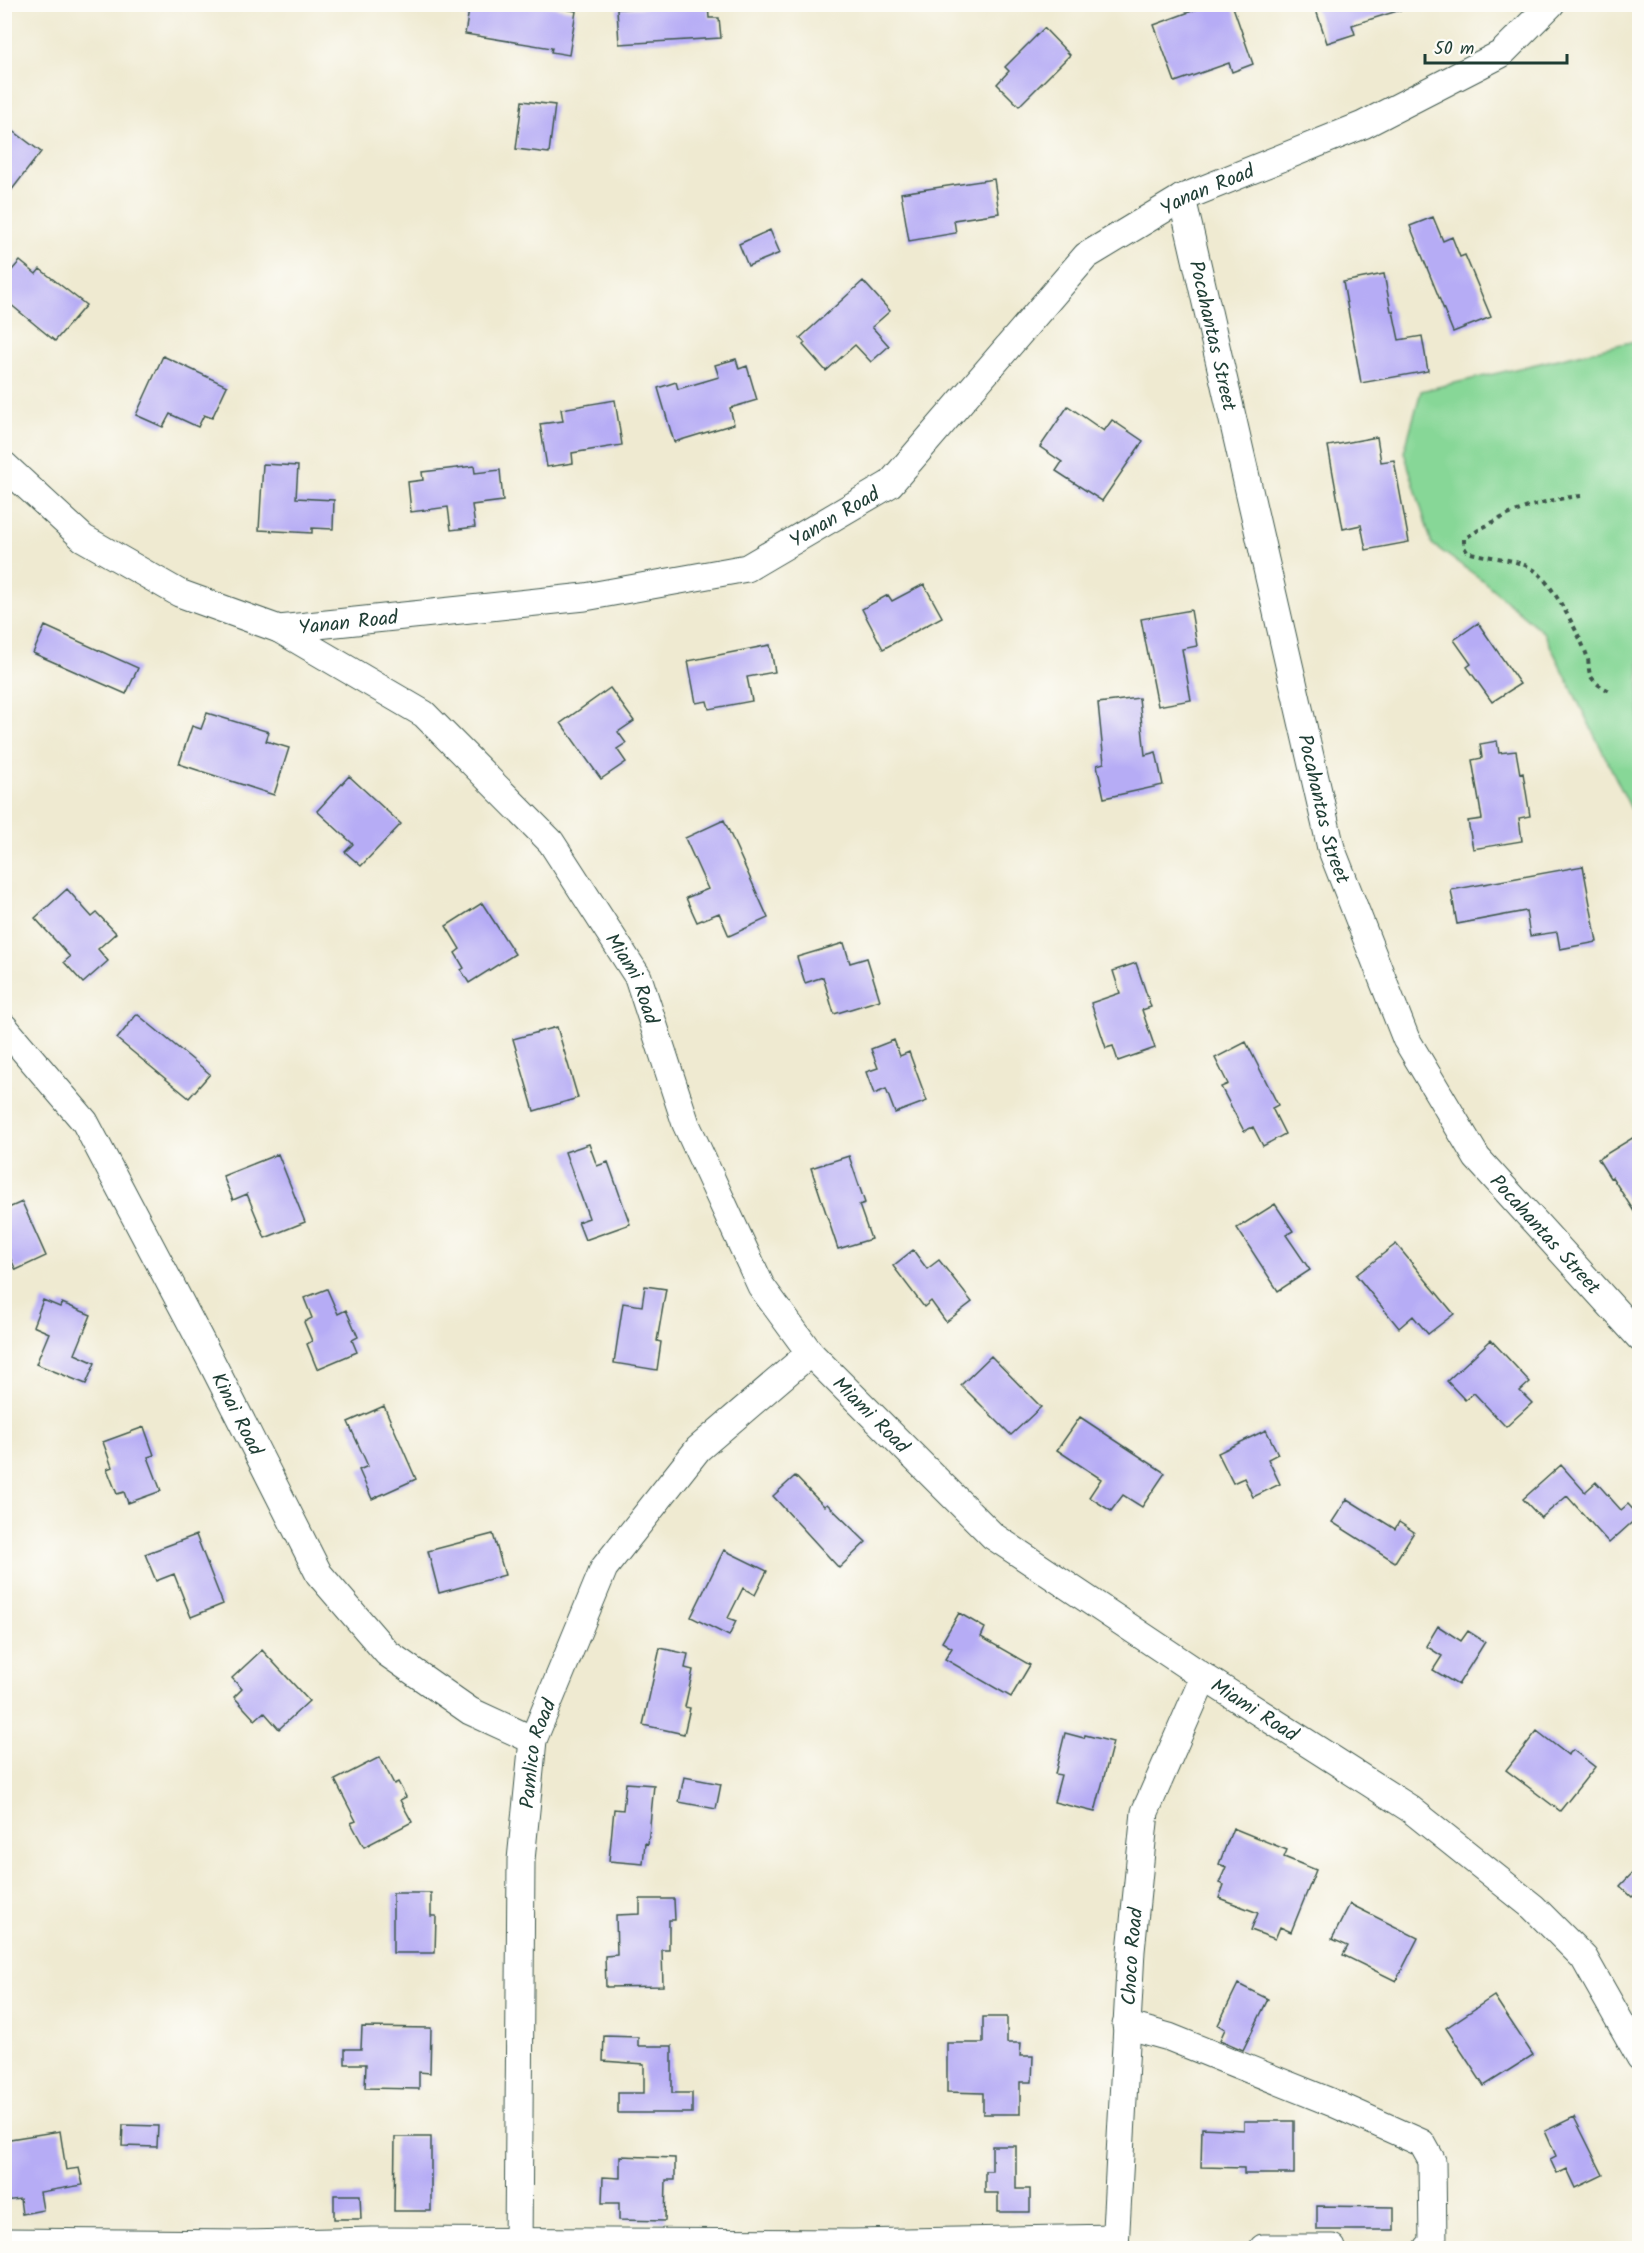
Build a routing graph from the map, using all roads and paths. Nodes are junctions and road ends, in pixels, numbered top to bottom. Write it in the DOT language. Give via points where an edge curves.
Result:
graph roads {
  1 [pos="1551,4"];
  2 [pos="1182,198"];
  3 [pos="4,465"];
  4 [pos="1581,496"];
  5 [pos="279,629"];
  6 [pos="1610,691"];
  7 [pos="4,1027"];
  8 [pos="1640,1338"];
  9 [pos="810,1353"];
  10 [pos="1204,1677"];
  11 [pos="533,1740"];
  12 [pos="1126,2025"];
  13 [pos="1637,2045"];
  14 [pos="4,2242"];
  15 [pos="1115,2243"];
  16 [pos="518,2246"];
  17 [pos="1263,2248"];
  18 [pos="1332,2248"];
  19 [pos="1428,2248"];
  1 -- 2 [label="street, Yanan Road" via="1501,54 1363,125"];
  2 -- 5 [label="street, Yanan Road" via="1086,256 891,484 747,568 585,597"];
  2 -- 8 [label="street, Pocahantas Street" via="1331,848 1406,1038 1477,1158"];
  3 -- 5 [label="street, Yanan Road" via="83,538 179,593"];
  4 -- 6 [label="path" via="1539,504 1495,519 1464,539 1464,547 1467,552 1526,565 1537,572 1577,634 1588,658 1590,675"];
  5 -- 9 [label="street, Miami Road" via="424,714 551,842 638,977 686,1124 761,1286"];
  7 -- 11 [label="street, Kinai Road" via="85,1122 319,1574 387,1653 470,1710"];
  9 -- 10 [label="street, Miami Road" via="993,1536"];
  9 -- 11 [label="street, Pamlico Road" via="698,1449 604,1568"];
  10 -- 12 [label="street, Choco Road" via="1145,1812"];
  10 -- 13 [label="street, Miami Road" via="1409,1808 1533,1906 1584,1958"];
  11 -- 16 [label="street, Pamlico Road" via="522,1860"];
  12 -- 15 [label="street, Choco Road"];
  12 -- 19 [label="street" via="1169,2037 1422,2143 1432,2161 1433,2245"];
  14 -- 16 [label="street" via="372,2241"];
  15 -- 16 [label="street"];
  17 -- 18 [label="street"];
}
